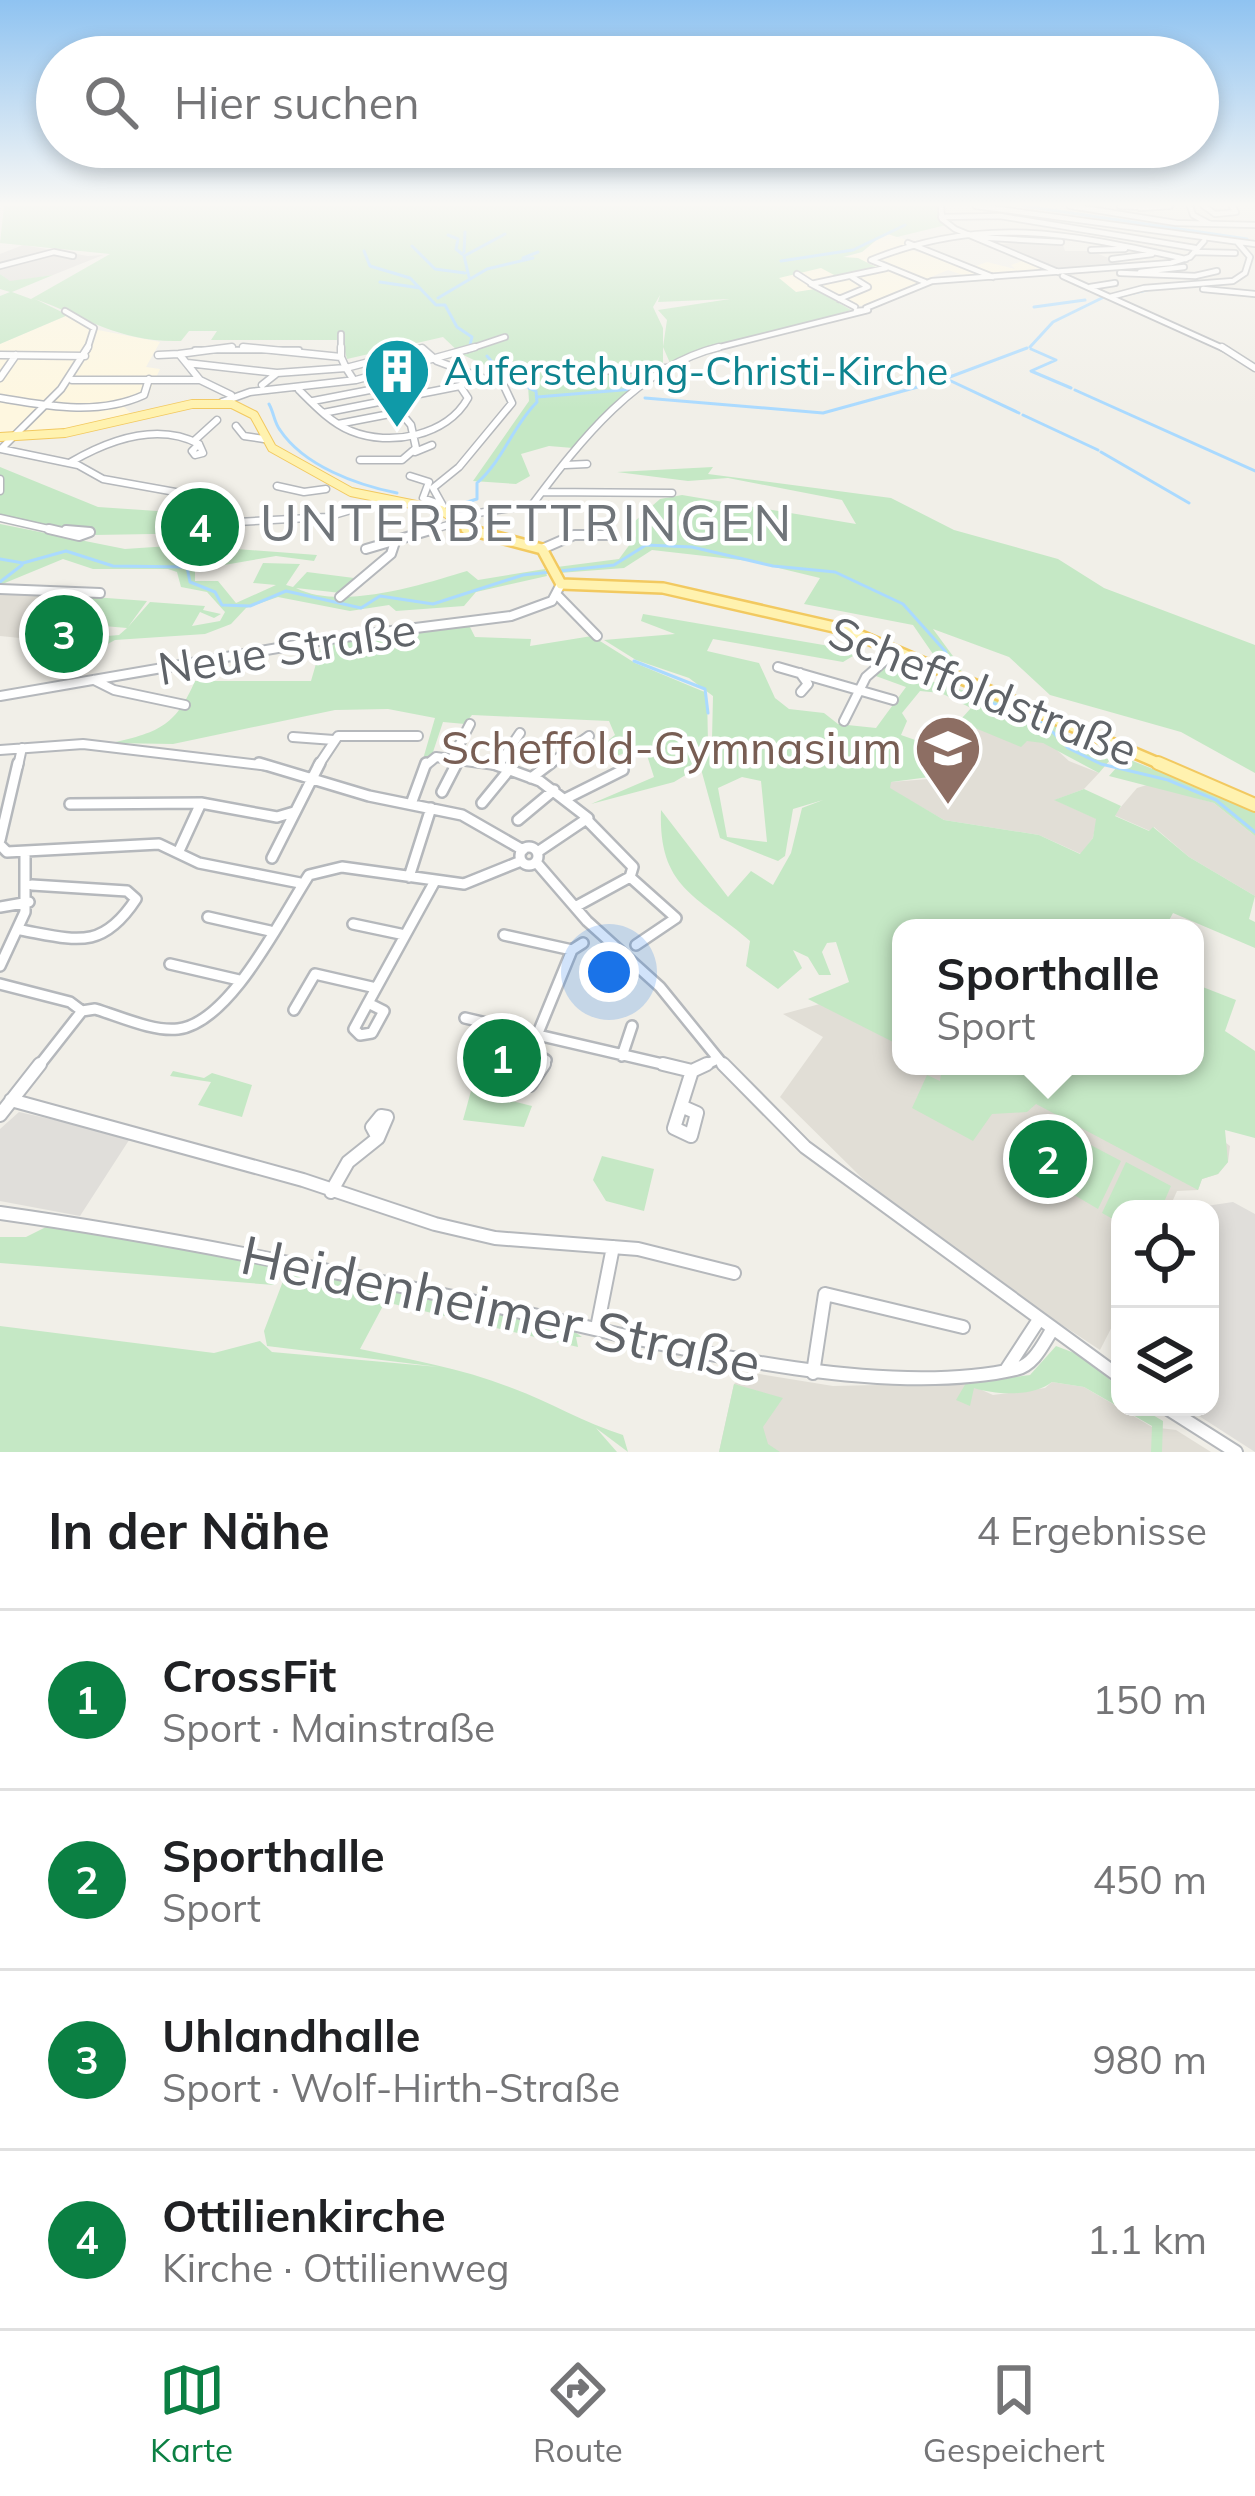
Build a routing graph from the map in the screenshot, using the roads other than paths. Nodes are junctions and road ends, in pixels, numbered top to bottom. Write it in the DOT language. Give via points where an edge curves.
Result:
graph roads {
  1 [pos="797,274"];
  2 [pos="864,274"];
  3 [pos="903,274"];
  4 [pos="984,274"];
  5 [pos="1061,274"];
  6 [pos="1064,274"];
  7 [pos="1126,274"];
  8 [pos="1192,274"];
  9 [pos="1205,274"];
  10 [pos="1242,274"];
  11 [pos="1099,276"];
  12 [pos="1195,276"];
  13 [pos="850,277"];
  14 [pos="994,278"];
  15 [pos="1071,279"];
  16 [pos="925,282"];
  17 [pos="812,283"];
  18 [pos="1115,283"];
  19 [pos="1207,284"];
  20 [pos="1090,287"];
  21 [pos="1154,287"];
  22 [pos="1255,294"];
  23 [pos="1110,297"];
  24 [pos="838,299"];
  25 [pos="856,309"];
  26 [pos="65,311"];
  27 [pos="341,334"];
  28 [pos="505,337"];
  29 [pos="179,354"];
  30 [pos="0,355"];
  31 [pos="16,355"];
  32 [pos="158,355"];
  33 [pos="85,356"];
  34 [pos="341,357"];
  35 [pos="437,361"];
  36 [pos="187,363"];
  37 [pos="346,368"];
  38 [pos="667,368"];
  39 [pos="1255,368"];
  40 [pos="573,372"];
  41 [pos="277,374"];
  42 [pos="474,375"];
  43 [pos="371,377"];
  44 [pos="0,378"];
  45 [pos="149,379"];
  46 [pos="353,379"];
  47 [pos="72,380"];
  48 [pos="200,380"];
  49 [pos="262,385"];
  50 [pos="460,386"];
  51 [pos="382,388"];
  52 [pos="298,391"];
  53 [pos="232,395"];
  54 [pos="0,398"];
  55 [pos="392,400"];
  56 [pos="222,402"];
  57 [pos="311,402"];
  58 [pos="44,406"];
  59 [pos="323,412"];
  60 [pos="400,412"];
  61 [pos="217,420"];
  62 [pos="338,424"];
  63 [pos="236,426"];
  64 [pos="416,434"];
  65 [pos="4,437"];
  66 [pos="264,439"];
  67 [pos="432,445"];
  68 [pos="415,452"];
  69 [pos="4,455"];
  70 [pos="360,460"];
  71 [pos="70,463"];
  72 [pos="564,464"];
  73 [pos="587,464"];
  74 [pos="410,476"];
  75 [pos="0,479"];
  76 [pos="278,486"];
  77 [pos="326,490"];
  78 [pos="0,491"];
  79 [pos="542,492"];
  80 [pos="672,493"];
  81 [pos="209,498"];
  82 [pos="378,502"];
  83 [pos="447,514"];
  84 [pos="0,518"];
  85 [pos="219,523"];
  86 [pos="66,530"];
  87 [pos="612,535"];
  88 [pos="396,539"];
  89 [pos="366,549"];
  90 [pos="542,549"];
  91 [pos="556,580"];
  92 [pos="0,589"];
  93 [pos="100,593"];
  94 [pos="340,597"];
  95 [pos="597,636"];
  96 [pos="896,651"];
  97 [pos="778,667"];
  98 [pos="800,671"];
  99 [pos="94,680"];
  100 [pos="860,689"];
  101 [pos="0,692"];
  102 [pos="801,692"];
  103 [pos="893,700"];
  104 [pos="185,705"];
  105 [pos="844,721"];
  106 [pos="470,724"];
  107 [pos="520,734"];
  108 [pos="418,736"];
  109 [pos="589,736"];
  110 [pos="293,737"];
  111 [pos="334,740"];
  112 [pos="22,748"];
  113 [pos="0,750"];
  114 [pos="456,758"];
  115 [pos="497,766"];
  116 [pos="509,770"];
  117 [pos="623,770"];
  118 [pos="311,776"];
  119 [pos="531,778"];
  120 [pos="554,790"];
  121 [pos="442,792"];
  122 [pos="5,794"];
  123 [pos="567,797"];
  124 [pos="201,803"];
  125 [pos="482,803"];
  126 [pos="70,804"];
  127 [pos="411,804"];
  128 [pos="1255,805"];
  129 [pos="431,808"];
  130 [pos="294,812"];
  131 [pos="518,820"];
  132 [pos="589,822"];
  133 [pos="1,842"];
  134 [pos="178,853"];
  135 [pos="26,854"];
  136 [pos="522,856"];
  137 [pos="272,857"];
  138 [pos="537,857"];
  139 [pos="409,877"];
  140 [pos="630,877"];
  141 [pos="435,880"];
  142 [pos="301,883"];
  143 [pos="32,886"];
  144 [pos="29,902"];
  145 [pos="0,907"];
  146 [pos="575,907"];
  147 [pos="208,917"];
  148 [pos="353,924"];
  149 [pos="21,930"];
  150 [pos="269,931"];
  151 [pos="405,935"];
  152 [pos="504,935"];
  153 [pos="583,943"];
  154 [pos="636,945"];
  155 [pos="572,950"];
  156 [pos="170,964"];
  157 [pos="0,966"];
  158 [pos="238,980"];
  159 [pos="0,984"];
  160 [pos="376,988"];
  161 [pos="368,1003"];
  162 [pos="294,1010"];
  163 [pos="82,1011"];
  164 [pos="465,1018"];
  165 [pos="632,1026"];
  166 [pos="538,1036"];
  167 [pos="531,1051"];
  168 [pos="622,1056"];
  169 [pos="718,1060"];
  170 [pos="692,1071"];
  171 [pos="11,1100"];
  172 [pos="681,1106"];
  173 [pos="0,1115"];
  174 [pos="378,1138"];
  175 [pos="331,1192"];
  176 [pos="0,1213"];
  177 [pos="613,1246"];
  178 [pos="734,1273"];
  179 [pos="1038,1321"];
  180 [pos="963,1327"];
  181 [pos="597,1328"];
  182 [pos="1052,1330"];
  183 [pos="1005,1371"];
  184 [pos="1111,1371"];
  185 [pos="813,1373"];
  186 [pos="1179,1416"];
  187 [pos="1236,1452"];
  1 -- 17 [label="street"];
  2 -- 13 [label="street"];
  3 -- 16 [label="street"];
  4 -- 14 [label="street"];
  5 -- 6 [label="street"];
  5 -- 14 [label="street"];
  5 -- 15 [label="street"];
  7 -- 12 [label="street"];
  8 -- 12 [label="street"];
  9 -- 12 [label="street"];
  10 -- 19 [label="street"];
  11 -- 15 [label="street"];
  12 -- 19 [label="street"];
  13 -- 17 [label="street"];
  13 -- 24 [label="street" via="867,287"];
  14 -- 16 [label="street"];
  15 -- 20 [label="street"];
  16 -- 25 [label="street"];
  17 -- 24 [label="street"];
  18 -- 20 [label="street"];
  19 -- 21 [label="street"];
  20 -- 23 [label="street"];
  21 -- 22 [label="street"];
  21 -- 23 [label="street"];
  23 -- 39 [label="street"];
  24 -- 25 [label="street"];
  25 -- 38 [label="street"];
  26 -- 33 [label="street" via="94,328"];
  27 -- 34 [label="street"];
  28 -- 35 [label="street"];
  29 -- 32 [label="street"];
  29 -- 34 [label="street" via="215,346"];
  29 -- 36 [label="street"];
  30 -- 31 [label="street"];
  31 -- 33 [label="street"];
  31 -- 44 [label="street"];
  33 -- 47 [label="street"];
  34 -- 37 [label="street"];
  35 -- 37 [label="street" via="422,348"];
  35 -- 42 [label="street"];
  35 -- 43 [label="street"];
  36 -- 41 [label="street"];
  36 -- 48 [label="street"];
  37 -- 41 [label="street"];
  37 -- 46 [label="street"];
  38 -- 40 [label="street"];
  38 -- 72 [label="street" via="589,430"];
  41 -- 49 [label="street"];
  42 -- 50 [label="street"];
  42 -- 83 [label="street" via="504,386 514,400 433,488"];
  43 -- 46 [label="street"];
  43 -- 51 [label="street"];
  45 -- 47 [label="street"];
  45 -- 48 [label="street"];
  45 -- 58 [label="street" via="144,395 124,404"];
  46 -- 52 [label="street"];
  47 -- 58 [label="street"];
  48 -- 53 [label="street"];
  50 -- 55 [label="street"];
  50 -- 64 [label="street" via="468,398 462,410"];
  51 -- 55 [label="street"];
  51 -- 57 [label="street"];
  52 -- 53 [label="street"];
  52 -- 57 [label="street"];
  53 -- 56 [label="street"];
  54 -- 58 [label="street"];
  55 -- 59 [label="street"];
  55 -- 60 [label="street"];
  56 -- 65 [label="main road"];
  56 -- 66 [label="main road" via="250,411"];
  57 -- 59 [label="street"];
  58 -- 65 [label="street"];
  59 -- 62 [label="street"];
  60 -- 62 [label="street"];
  60 -- 64 [label="street"];
  61 -- 71 [label="street" via="197,442 154,434"];
  62 -- 64 [label="street" via="377,437"];
  63 -- 66 [label="street"];
  64 -- 68 [label="street"];
  65 -- 69 [label="street"];
  66 -- 82 [label="main road"];
  67 -- 68 [label="street"];
  68 -- 70 [label="street"];
  69 -- 71 [label="street"];
  71 -- 81 [label="street" via="103,479"];
  72 -- 73 [label="street"];
  72 -- 79 [label="street"];
  74 -- 83 [label="street" via="429,482 423,498"];
  75 -- 78 [label="street"];
  76 -- 77 [label="street"];
  79 -- 80 [label="street"];
  79 -- 83 [label="street" via="522,509"];
  82 -- 83 [label="main road"];
  82 -- 85 [label="street" via="327,517"];
  83 -- 88 [label="street"];
  83 -- 90 [label="main road" via="483,536"];
  84 -- 86 [label="street"];
  87 -- 90 [label="street" via="574,535"];
  88 -- 89 [label="street"];
  88 -- 94 [label="street" via="391,554"];
  90 -- 91 [label="main road"];
  91 -- 95 [label="street"];
  91 -- 96 [label="main road, Scheffoldstraße" via="663,588 847,630"];
  91 -- 99 [label="street, Neue Straße" via="511,616"];
  92 -- 93 [label="street"];
  96 -- 100 [label="street"];
  96 -- 128 [label="main road, Scheffoldstraße"];
  97 -- 98 [label="street"];
  98 -- 100 [label="street"];
  98 -- 102 [label="street" via="808,684"];
  99 -- 101 [label="street, Neue Straße"];
  99 -- 104 [label="street"];
  100 -- 103 [label="street"];
  100 -- 105 [label="street"];
  106 -- 114 [label="street"];
  107 -- 115 [label="street"];
  108 -- 111 [label="street"];
  109 -- 119 [label="street"];
  110 -- 111 [label="street"];
  111 -- 118 [label="street"];
  112 -- 113 [label="street"];
  112 -- 118 [label="street" via="73,744 220,756"];
  112 -- 122 [label="street"];
  114 -- 115 [label="street"];
  114 -- 121 [label="street"];
  114 -- 127 [label="street" via="426,763"];
  115 -- 116 [label="street"];
  116 -- 119 [label="street"];
  116 -- 125 [label="street"];
  117 -- 123 [label="street"];
  118 -- 127 [label="street"];
  118 -- 130 [label="street"];
  119 -- 120 [label="street"];
  120 -- 123 [label="street"];
  120 -- 131 [label="street"];
  122 -- 133 [label="street"];
  123 -- 132 [label="street"];
  124 -- 126 [label="street"];
  124 -- 130 [label="street" via="277,817"];
  124 -- 134 [label="street"];
  127 -- 129 [label="street"];
  129 -- 136 [label="street" via="475,820"];
  129 -- 139 [label="street"];
  130 -- 137 [label="street"];
  132 -- 138 [label="street"];
  132 -- 140 [label="street" via="633,867"];
  133 -- 135 [label="street"];
  134 -- 135 [label="street" via="146,843"];
  134 -- 142 [label="street"];
  135 -- 143 [label="street"];
  136 -- 138 [label="street"];
  136 -- 141 [label="street" via="471,883"];
  138 -- 146 [label="street"];
  139 -- 141 [label="street"];
  139 -- 142 [label="street" via="331,868"];
  140 -- 146 [label="street"];
  140 -- 154 [label="street" via="676,918"];
  141 -- 151 [label="street"];
  142 -- 150 [label="street"];
  143 -- 144 [label="street"];
  143 -- 149 [label="street" via="119,890 135,902 111,934 87,940"];
  144 -- 145 [label="street"];
  144 -- 149 [label="street"];
  146 -- 169 [label="street" via="660,987"];
  147 -- 150 [label="street"];
  148 -- 151 [label="street"];
  149 -- 157 [label="street"];
  150 -- 158 [label="street"];
  151 -- 160 [label="street"];
  152 -- 155 [label="street"];
  153 -- 155 [label="street"];
  155 -- 166 [label="street"];
  156 -- 158 [label="street"];
  158 -- 163 [label="street" via="212,1019 186,1030"];
  159 -- 163 [label="street"];
  160 -- 161 [label="street"];
  160 -- 162 [label="street" via="315,974"];
  163 -- 171 [label="street"];
  164 -- 166 [label="street"];
  165 -- 168 [label="street"];
  166 -- 167 [label="street"];
  166 -- 168 [label="street"];
  168 -- 170 [label="street"];
  169 -- 170 [label="street"];
  169 -- 179 [label="street" via="826,1165"];
  170 -- 172 [label="street"];
  171 -- 173 [label="street"];
  171 -- 175 [label="street"];
  174 -- 175 [label="street" via="354,1154"];
  175 -- 177 [label="street" via="495,1238"];
  176 -- 181 [label="street, Heidenheimer Straße"];
  177 -- 178 [label="street"];
  177 -- 181 [label="street"];
  179 -- 182 [label="street"];
  179 -- 183 [label="street"];
  180 -- 185 [label="street" via="825,1294"];
  181 -- 185 [label="street, Heidenheimer Straße"];
  182 -- 183 [label="street" via="1029,1364"];
  182 -- 184 [label="street"];
  183 -- 185 [label="street, Heidenheimer Straße"];
  186 -- 187 [label="street"];
}
